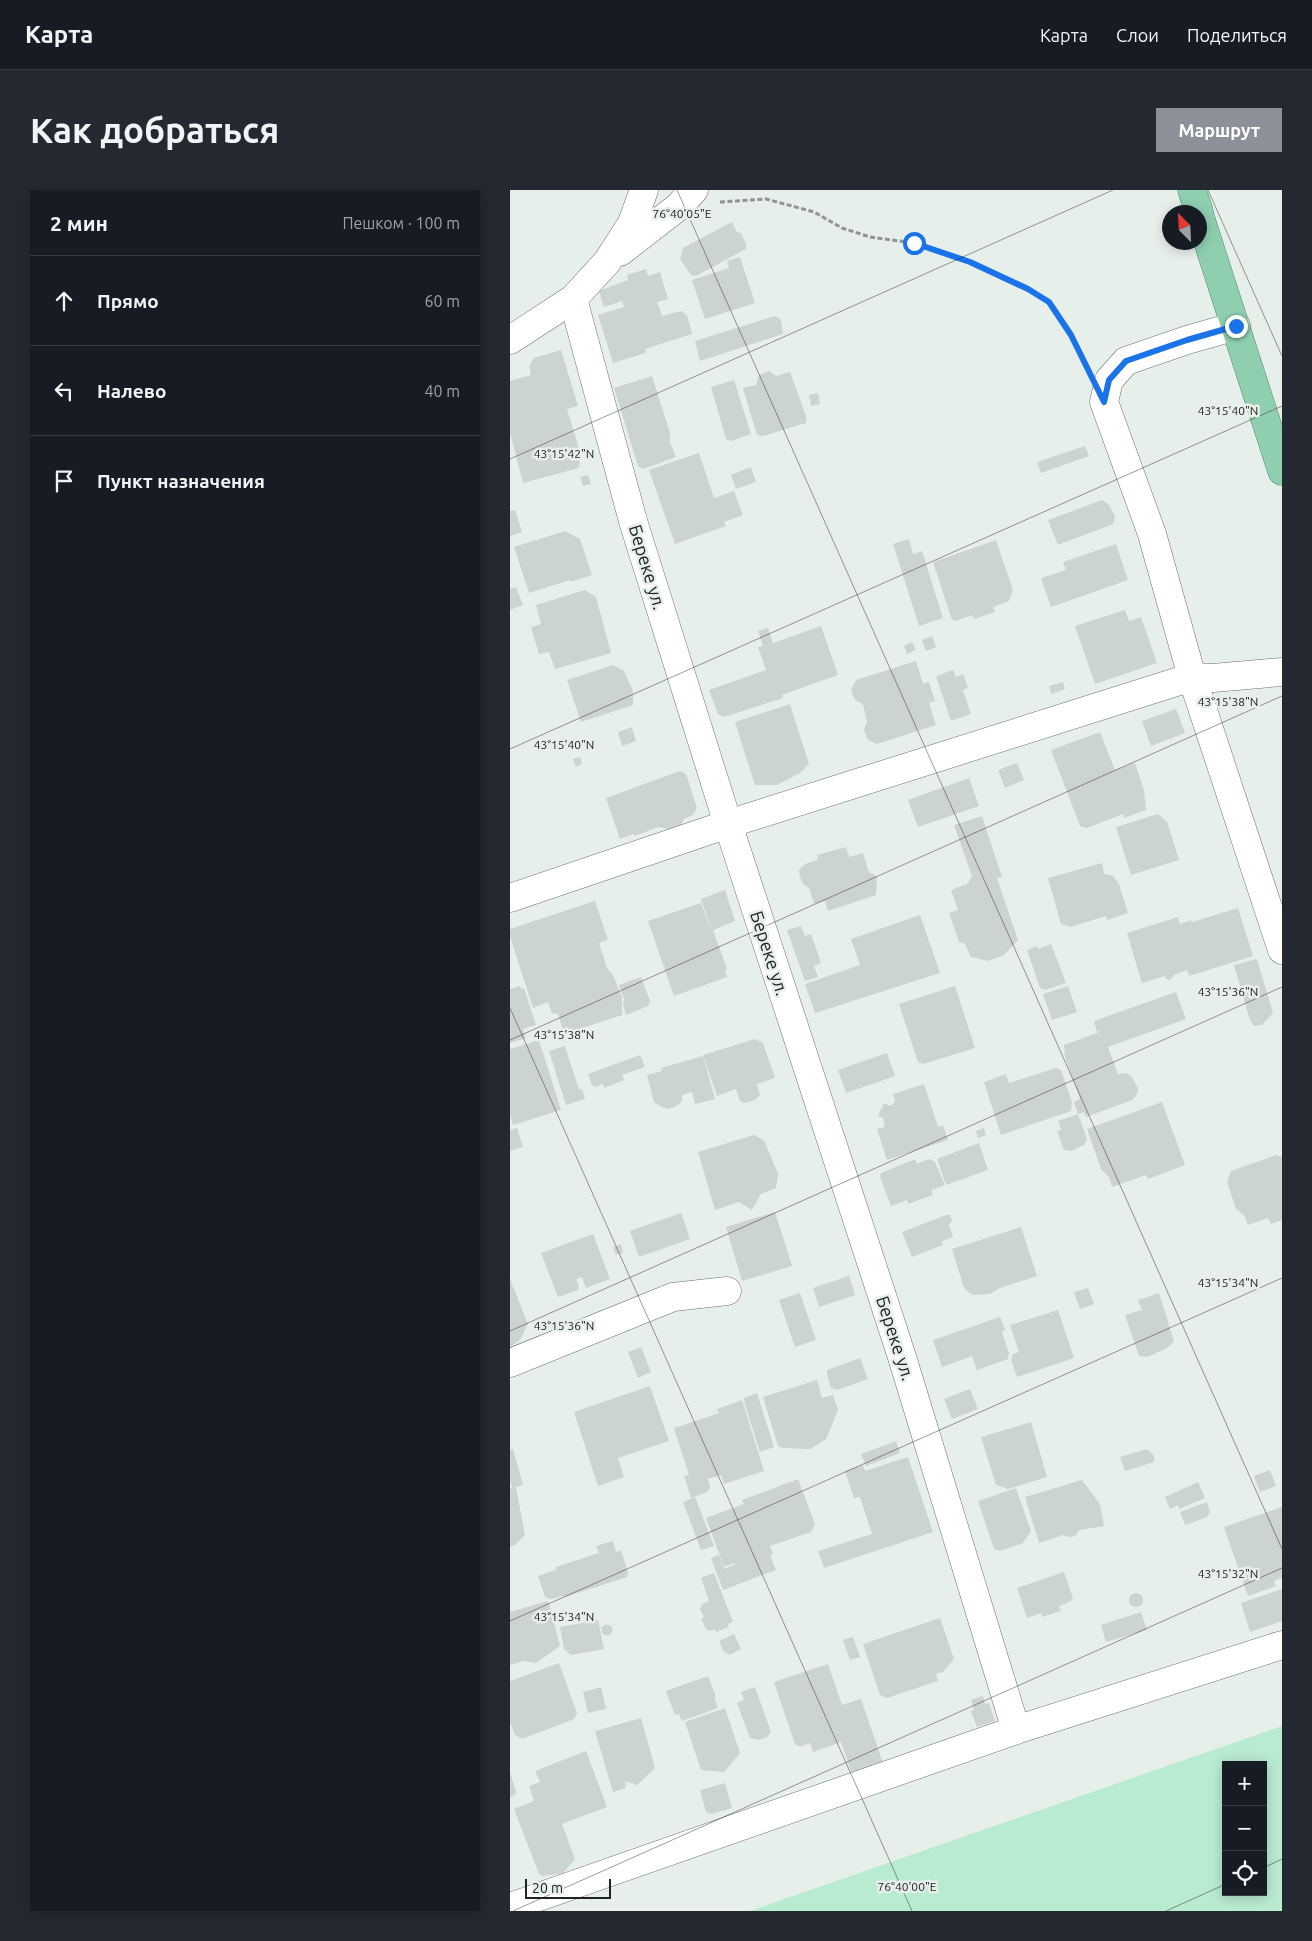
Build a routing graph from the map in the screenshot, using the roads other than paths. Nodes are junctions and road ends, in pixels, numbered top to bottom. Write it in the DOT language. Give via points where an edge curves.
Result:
graph roads {
  1 [pos="644,190"];
  2 [pos="1192,190"];
  3 [pos="686,199"];
  4 [pos="1197,205"];
  5 [pos="1207,237"];
  6 [pos="607,262"];
  7 [pos="573,298"];
  8 [pos="1236,326"];
  9 [pos="510,340"];
  10 [pos="1282,471"];
  11 [pos="1282,672"];
  12 [pos="1192,678"];
  13 [pos="728,824"];
  14 [pos="510,898"];
  15 [pos="1282,950"];
  16 [pos="727,1291"];
  17 [pos="510,1363"];
  18 [pos="1282,1645"];
  19 [pos="1016,1730"];
  20 [pos="510,1907"];
  1 -- 6 [label="street" via="632,223"];
  2 -- 4 [label="highway"];
  3 -- 6 [label="street"];
  5 -- 8 [label="highway"];
  6 -- 7 [label="street"];
  7 -- 9 [label="street"];
  7 -- 13 [label="street, Береке ул." via="633,521"];
  8 -- 10 [label="highway"];
  8 -- 12 [label="street" via="1126,361 1109,380 1104,402 1152,534"];
  11 -- 12 [label="street"];
  12 -- 13 [label="street"];
  12 -- 15 [label="street"];
  13 -- 14 [label="street"];
  13 -- 19 [label="street, Береке ул." via="902,1357"];
  16 -- 17 [label="street" via="673,1297"];
  18 -- 19 [label="street"];
  19 -- 20 [label="street"];
}
